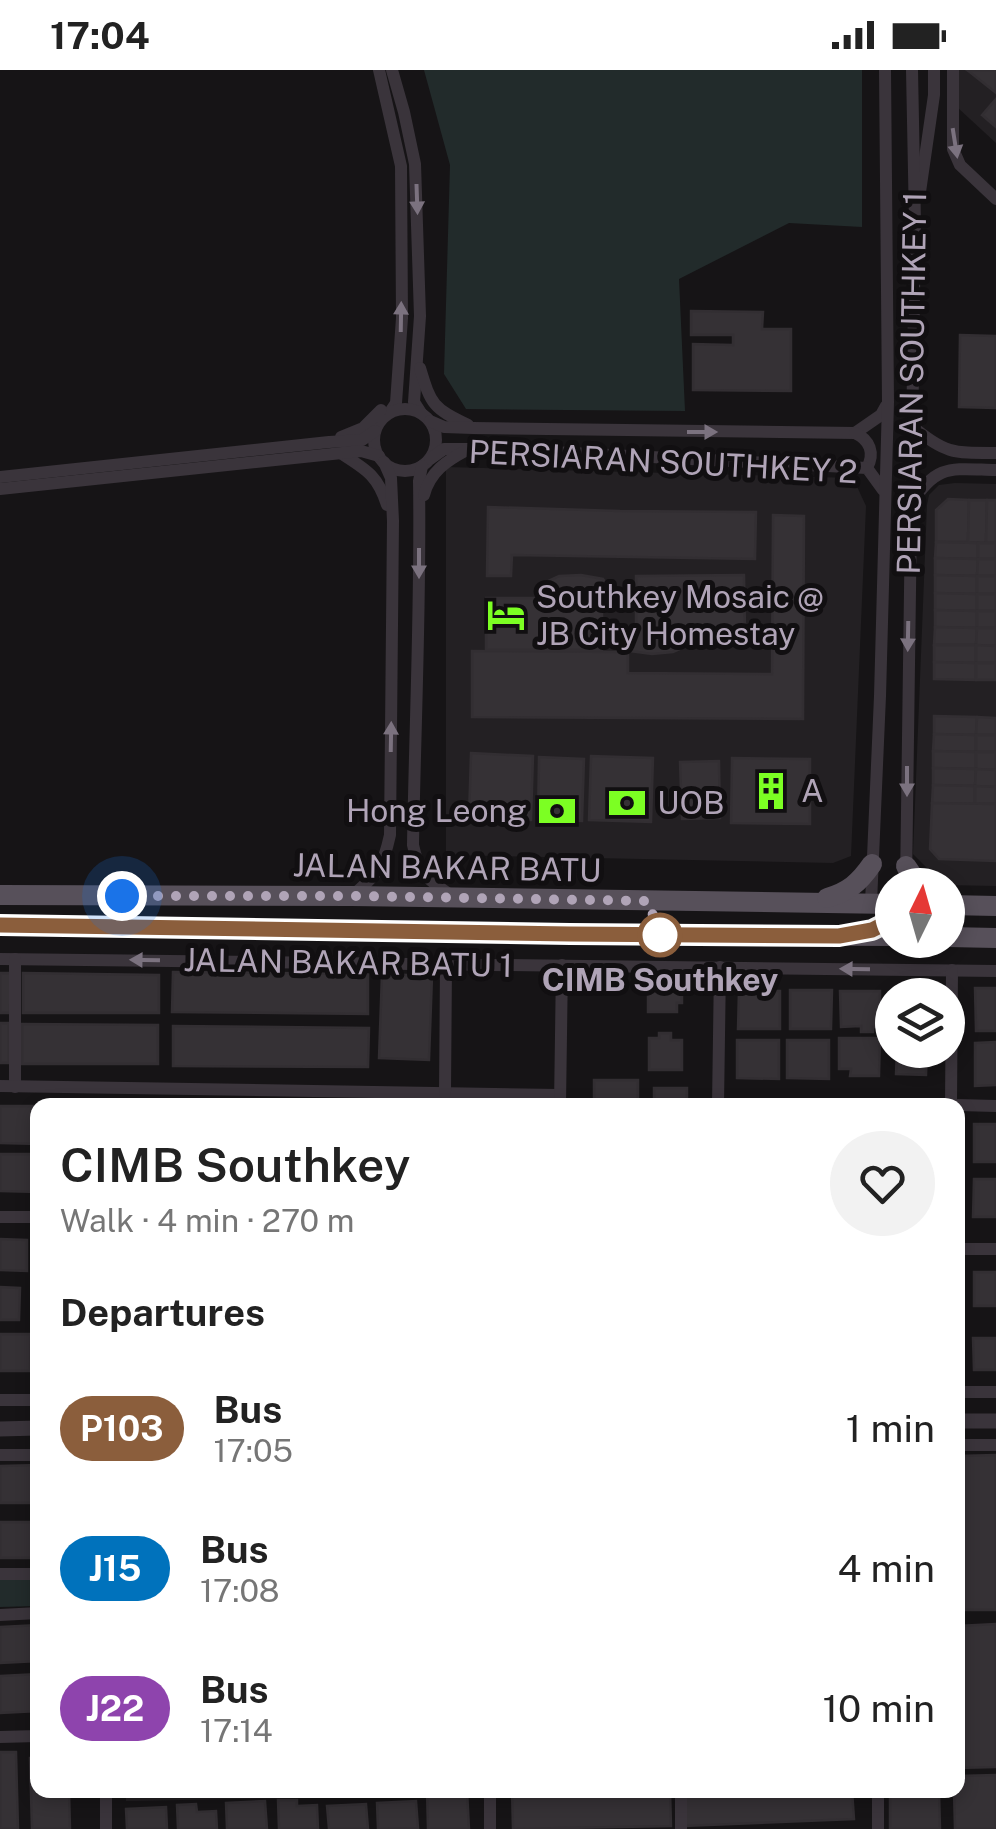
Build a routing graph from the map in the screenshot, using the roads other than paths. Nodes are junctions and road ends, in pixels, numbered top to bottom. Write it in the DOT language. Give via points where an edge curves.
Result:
graph roads {
  1 [pos="379,70"];
  2 [pos="392,70"];
  3 [pos="885,70"];
  4 [pos="912,70"];
  5 [pos="934,70"];
  6 [pos="953,70"];
  7 [pos="996,199"];
  8 [pos="915,223"];
  9 [pos="418,361"];
  10 [pos="398,382"];
  11 [pos="888,402"];
  12 [pos="390,412"];
  13 [pos="426,417"];
  14 [pos="912,426"];
  15 [pos="473,428"];
  16 [pos="375,431"];
  17 [pos="855,433"];
  18 [pos="329,442"];
  19 [pos="469,449"];
  20 [pos="996,453"];
  21 [pos="342,454"];
  22 [pos="381,459"];
  23 [pos="426,462"];
  24 [pos="867,468"];
  25 [pos="996,470"];
  26 [pos="0,476"];
  27 [pos="0,488"];
  28 [pos="885,497"];
  29 [pos="910,506"];
  30 [pos="419,511"];
  31 [pos="393,522"];
  32 [pos="880,696"];
  33 [pos="907,696"];
  34 [pos="872,864"];
  35 [pos="906,868"];
  36 [pos="875,874"];
  37 [pos="0,895"];
  38 [pos="352,896"];
  39 [pos="455,898"];
  40 [pos="810,903"];
  41 [pos="965,905"];
  42 [pos="996,906"];
  43 [pos="875,915"];
  44 [pos="0,925"];
  45 [pos="875,928"];
  46 [pos="965,937"];
  47 [pos="996,938"];
  48 [pos="7,959"];
  49 [pos="446,964"];
  50 [pos="562,965"];
  51 [pos="720,967"];
  52 [pos="952,970"];
  53 [pos="996,971"];
  54 [pos="0,1086"];
  55 [pos="16,1086"];
  56 [pos="445,1093"];
  57 [pos="384,1098"];
  58 [pos="420,1098"];
  59 [pos="527,1098"];
  60 [pos="560,1098"];
  61 [pos="718,1098"];
  62 [pos="954,1098"];
  63 [pos="965,1105"];
  64 [pos="996,1106"];
  65 [pos="0,1217"];
  66 [pos="30,1217"];
  67 [pos="965,1248"];
  68 [pos="996,1249"];
  69 [pos="965,1392"];
  70 [pos="996,1392"];
  71 [pos="0,1400"];
  72 [pos="30,1400"];
  73 [pos="996,1420"];
  74 [pos="965,1421"];
  75 [pos="0,1428"];
  76 [pos="30,1428"];
  77 [pos="965,1445"];
  78 [pos="996,1446"];
  79 [pos="0,1455"];
  80 [pos="30,1455"];
  81 [pos="0,1574"];
  82 [pos="30,1574"];
  83 [pos="30,1613"];
  84 [pos="0,1614"];
  85 [pos="30,1736"];
  86 [pos="0,1738"];
  87 [pos="106,1798"];
  88 [pos="490,1798"];
  89 [pos="681,1798"];
  90 [pos="878,1798"];
  91 [pos="106,1829"];
  92 [pos="490,1829"];
  93 [pos="680,1829"];
  94 [pos="878,1829"];
  10 -- 1 [label="street, one-way" via="401,166"];
  2 -- 9 [label="street, one-way" via="415,164"];
  3 -- 11 [label="street, PERSIARAN SOUTHKEY 1"];
  4 -- 8 [label="street, PERSIARAN SOUTHKEY 1"];
  5 -- 8 [label="street"];
  6 -- 7 [label="street, one-way" via="953,149 960,165"];
  8 -- 14 [label="street, PERSIARAN SOUTHKEY 1"];
  9 -- 13 [label="street" via="414,402"];
  9 -- 15 [label="street" via="432,402"];
  10 -- 12 [label="street"];
  10 -- 18 [label="street" via="363,428"];
  11 -- 17 [label="street, PERSIARAN SOUTHKEY 2"];
  11 -- 28 [label="street, PERSIARAN SOUTHKEY 1"];
  12 -- 13 [label="street" via="411,409"];
  12 -- 16 [label="street"];
  13 -- 15 [label="street, PERSIARAN SOUTHKEY 2" via="444,427"];
  13 -- 23 [label="street" via="436,440"];
  14 -- 20 [label="street" via="950,452"];
  14 -- 29 [label="street, PERSIARAN SOUTHKEY 1"];
  15 -- 17 [label="street, PERSIARAN SOUTHKEY 2, one-way"];
  16 -- 18 [label="street" via="362,440"];
  16 -- 22 [label="street"];
  17 -- 24 [label="street" via="870,447"];
  18 -- 26 [label="street"];
  19 -- 23 [label="street, PERSIARAN SOUTHKEY 2" via="444,449"];
  19 -- 24 [label="street, PERSIARAN SOUTHKEY 2"];
  19 -- 30 [label="street" via="427,480"];
  21 -- 22 [label="street" via="360,451"];
  21 -- 27 [label="street"];
  21 -- 31 [label="street" via="382,486"];
  22 -- 23 [label="street" via="402,470"];
  22 -- 31 [label="street" via="391,478"];
  23 -- 30 [label="street"];
  24 -- 28 [label="street, PERSIARAN SOUTHKEY 2"];
  25 -- 29 [label="street" via="942,471"];
  28 -- 32 [label="street, PERSIARAN SOUTHKEY 1"];
  29 -- 33 [label="street, PERSIARAN SOUTHKEY 1, one-way"];
  30 -- 39 [label="street, one-way" via="413,845 423,875"];
  38 -- 31 [label="street, one-way" via="384,861 390,834"];
  32 -- 33 [label="street"];
  32 -- 34 [label="street, PERSIARAN SOUTHKEY 1"];
  33 -- 35 [label="street, PERSIARAN SOUTHKEY 1, one-way"];
  34 -- 36 [label="street, PERSIARAN SOUTHKEY 1"];
  34 -- 40 [label="main road" via="860,882"];
  37 -- 38 [label="main road, JALAN BAKAR BATU"];
  38 -- 39 [label="main road, JALAN BAKAR BATU"];
  39 -- 40 [label="main road, JALAN BAKAR BATU"];
  40 -- 43 [label="main road, JALAN BAKAR BATU"];
  41 -- 42 [label="main road"];
  44 -- 45 [label="main road, JALAN BAKAR BATU" via="839,936"];
  46 -- 47 [label="main road"];
  49 -- 48 [label="street, JALAN BAKAR BATU 1, one-way"];
  48 -- 55 [label="street"];
  49 -- 50 [label="street, JALAN BAKAR BATU 1"];
  49 -- 56 [label="street"];
  50 -- 51 [label="street, JALAN BAKAR BATU 1"];
  50 -- 60 [label="street"];
  52 -- 51 [label="street, JALAN BAKAR BATU 1, one-way"];
  51 -- 61 [label="street"];
  52 -- 53 [label="street, JALAN BAKAR BATU 1"];
  52 -- 62 [label="street"];
  54 -- 55 [label="street"];
  55 -- 57 [label="street"];
  56 -- 58 [label="street"];
  56 -- 59 [label="street"];
  63 -- 64 [label="street"];
  65 -- 66 [label="street"];
  67 -- 68 [label="street"];
  69 -- 70 [label="street"];
  71 -- 72 [label="street"];
  73 -- 74 [label="street"];
  75 -- 76 [label="street"];
  77 -- 78 [label="street"];
  79 -- 80 [label="street"];
  81 -- 82 [label="street"];
  83 -- 84 [label="street"];
  85 -- 86 [label="street"];
  87 -- 91 [label="street"];
  88 -- 92 [label="street"];
  89 -- 93 [label="street"];
  90 -- 94 [label="street"];
}
